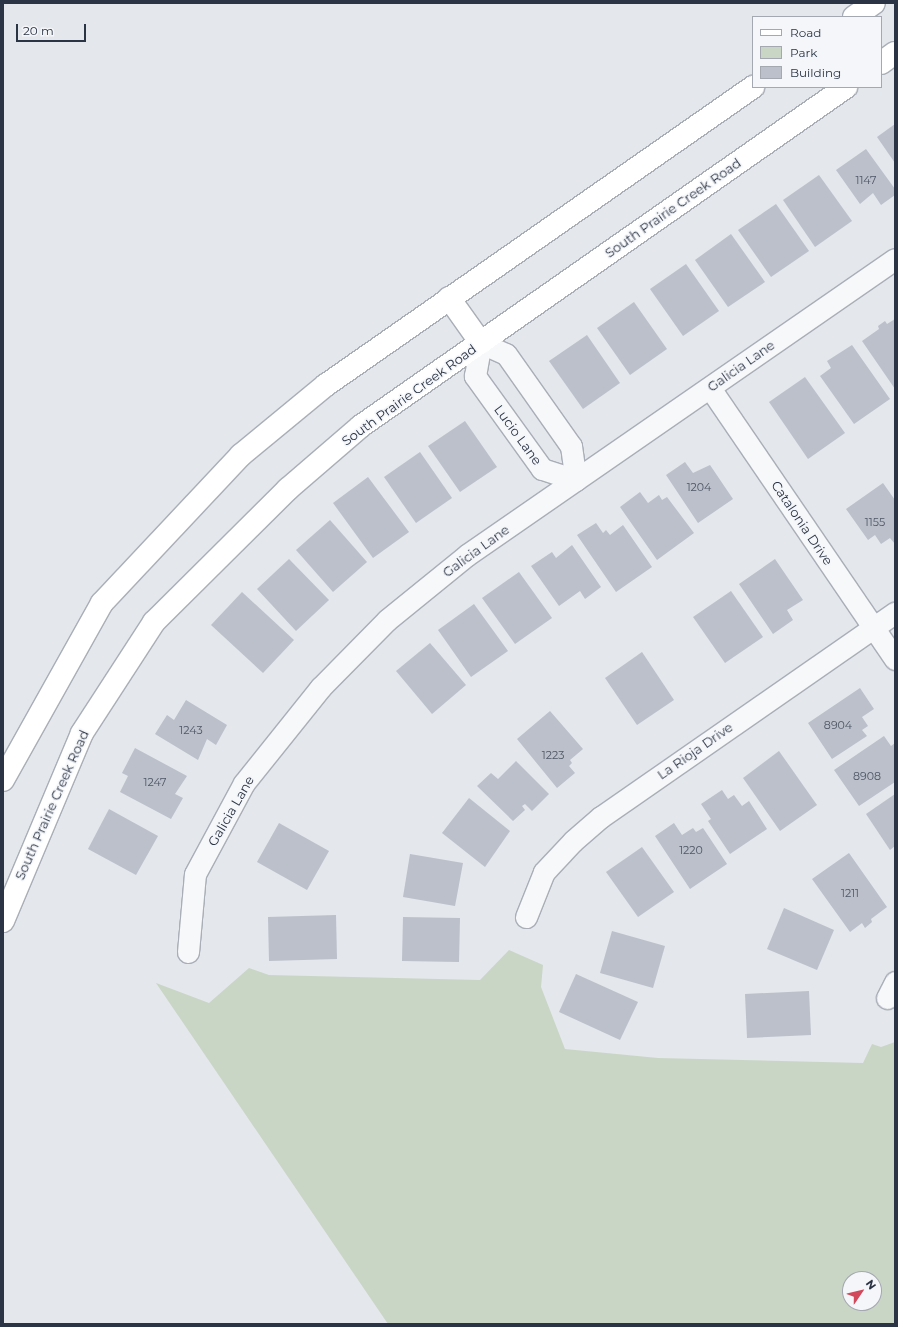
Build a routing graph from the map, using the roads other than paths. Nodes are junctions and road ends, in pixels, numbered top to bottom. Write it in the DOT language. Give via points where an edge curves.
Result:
graph roads {
  1 [pos="874,3"];
  2 [pos="855,16"];
  3 [pos="895,53"];
  4 [pos="882,62"];
  5 [pos="752,88"];
  6 [pos="845,88"];
  7 [pos="895,259"];
  8 [pos="449,298"];
  9 [pos="480,343"];
  10 [pos="710,388"];
  11 [pos="576,480"];
  12 [pos="895,613"];
  13 [pos="874,628"];
  14 [pos="895,659"];
  15 [pos="3,780"];
  16 [pos="526,917"];
  17 [pos="3,922"];
  18 [pos="188,952"];
  1 -- 2 [label="main road"];
  3 -- 4 [label="main road"];
  5 -- 8 [label="main road"];
  6 -- 9 [label="main road, South Prairie Creek Road"];
  7 -- 10 [label="street, Galicia Lane"];
  8 -- 9 [label="main road"];
  8 -- 15 [label="main road" via="326,385 241,455 102,603"];
  9 -- 11 [label="street" via="506,354 567,440 571,446"];
  9 -- 11 [label="street, Lucio Lane" via="474,376 542,469"];
  9 -- 17 [label="main road, South Prairie Creek Road" via="361,426 288,489 154,622 82,733"];
  10 -- 11 [label="street, Galicia Lane"];
  10 -- 13 [label="street, Catalonia Drive"];
  11 -- 18 [label="street, Galicia Lane" via="467,555 387,620 320,688 244,783 195,874"];
  12 -- 13 [label="street, La Rioja Drive"];
  13 -- 14 [label="street, Catalonia Drive"];
  13 -- 16 [label="street, La Rioja Drive" via="601,817 573,841 544,872"];
}
